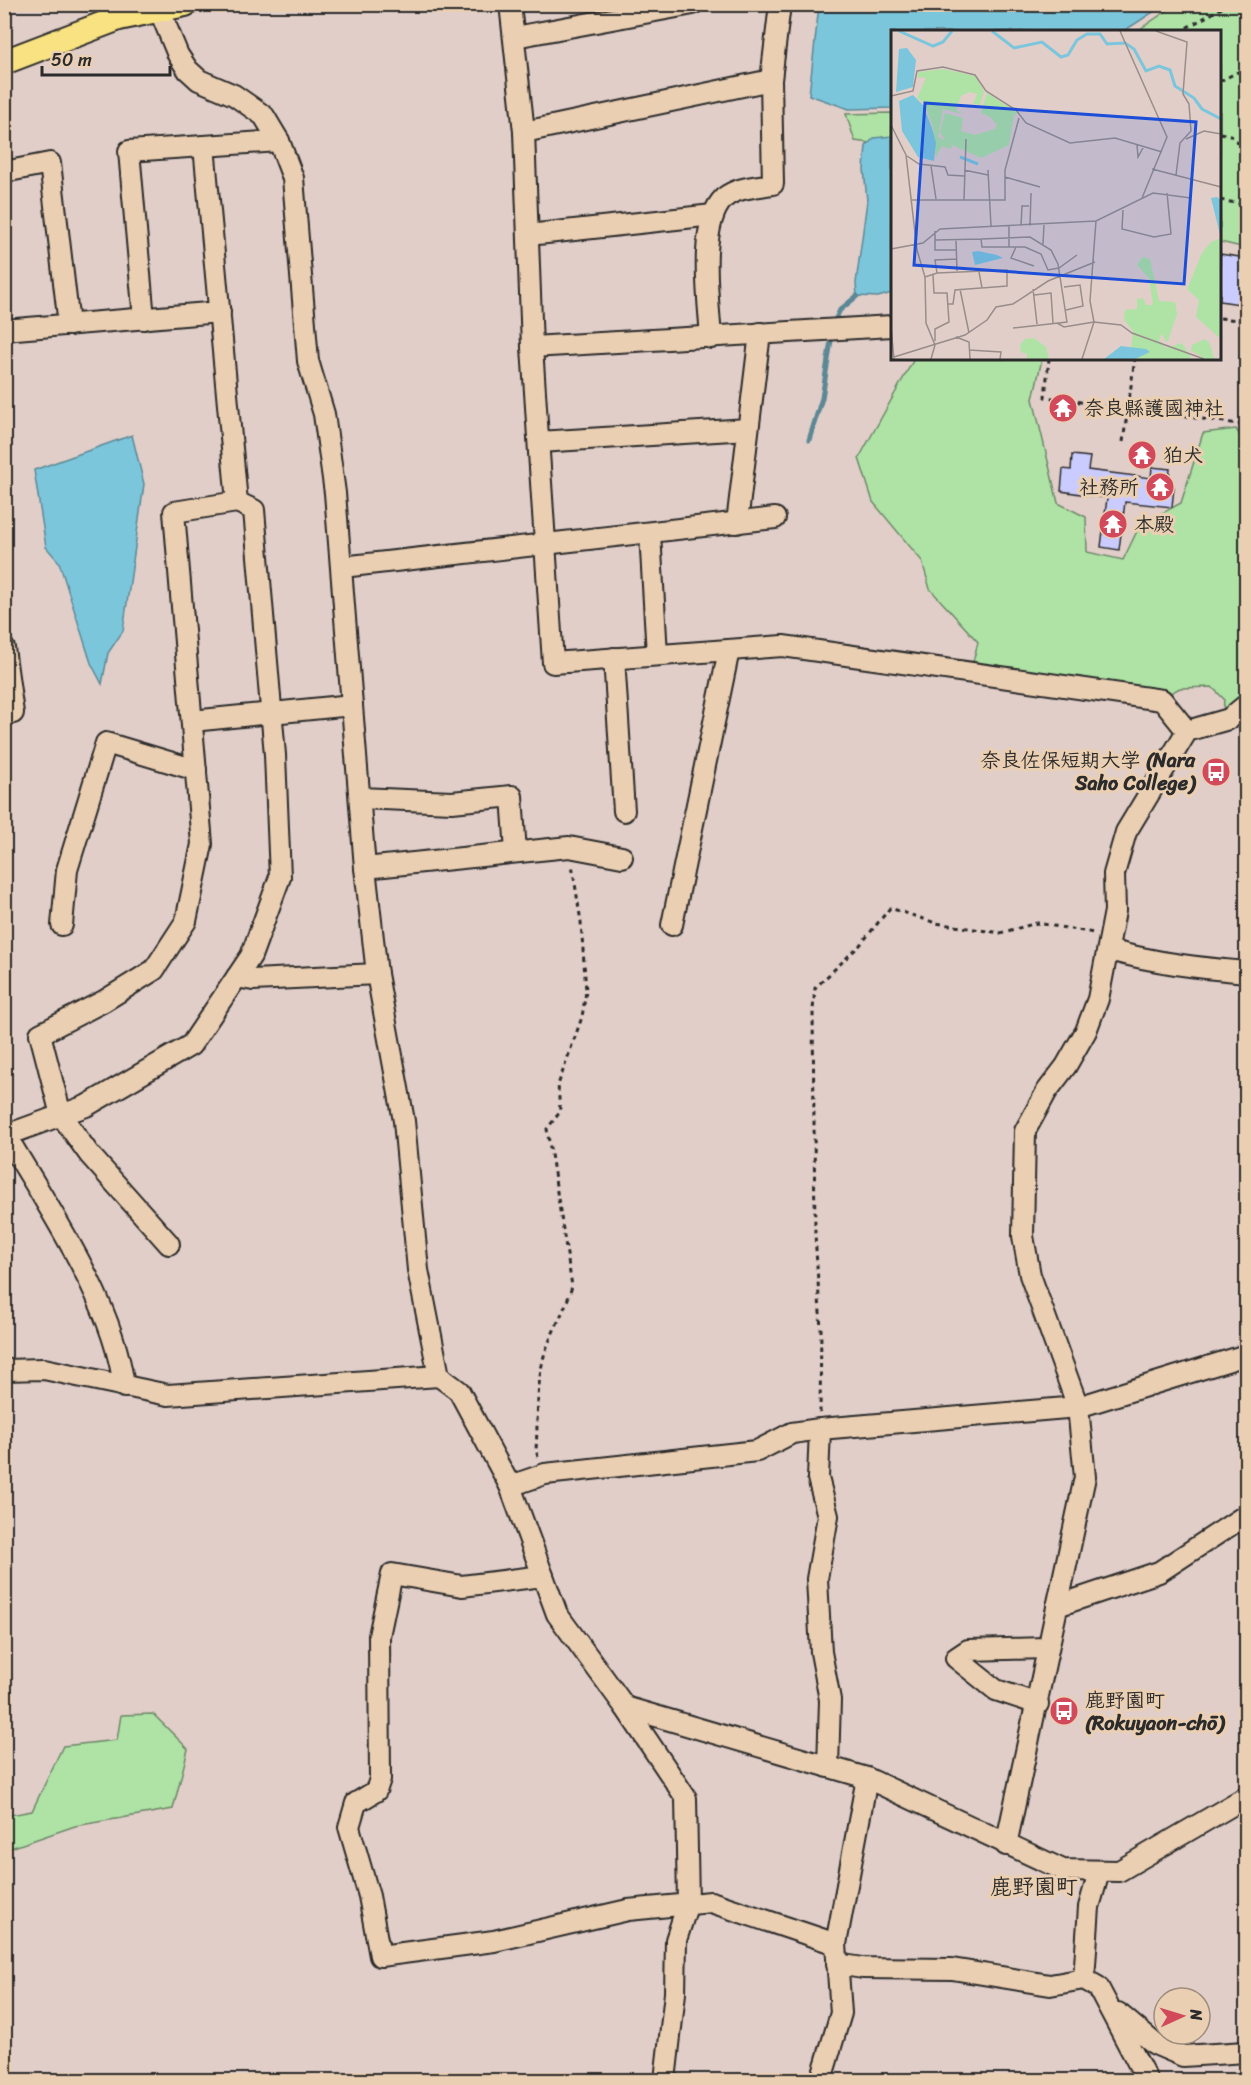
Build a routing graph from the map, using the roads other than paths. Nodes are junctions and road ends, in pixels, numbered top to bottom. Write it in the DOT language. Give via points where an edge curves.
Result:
graph roads {
  1 [pos="185,4"];
  2 [pos="510,4"];
  3 [pos="693,4"];
  4 [pos="780,4"];
  5 [pos="157,7"];
  6 [pos="515,37"];
  7 [pos="4,62"];
  8 [pos="771,80"];
  9 [pos="524,132"];
  10 [pos="279,141"];
  11 [pos="204,146"];
  12 [pos="4,172"];
  13 [pos="713,215"];
  14 [pos="528,235"];
  15 [pos="220,312"];
  16 [pos="144,319"];
  17 [pos="69,325"];
  18 [pos="891,326"];
  19 [pos="4,330"];
  20 [pos="760,333"];
  21 [pos="711,338"];
  22 [pos="532,347"];
  23 [pos="748,429"];
  24 [pos="539,442"];
  25 [pos="237,502"];
  26 [pos="775,518"];
  27 [pos="737,523"];
  28 [pos="650,533"];
  29 [pos="546,544"];
  30 [pos="342,567"];
  31 [pos="4,648"];
  32 [pos="729,650"];
  33 [pos="657,655"];
  34 [pos="614,658"];
  35 [pos="352,705"];
  36 [pos="1246,705"];
  37 [pos="271,713"];
  38 [pos="4,714"];
  39 [pos="192,721"];
  40 [pos="1187,731"];
  41 [pos="196,771"];
  42 [pos="360,798"];
  43 [pos="624,811"];
  44 [pos="516,852"];
  45 [pos="622,857"];
  46 [pos="365,868"];
  47 [pos="62,925"];
  48 [pos="672,925"];
  49 [pos="1110,943"];
  50 [pos="1246,972"];
  51 [pos="378,974"];
  52 [pos="237,977"];
  53 [pos="61,1115"];
  54 [pos="5,1134"];
  55 [pos="169,1244"];
  56 [pos="1246,1354"];
  57 [pos="4,1370"];
  58 [pos="439,1376"];
  59 [pos="124,1387"];
  60 [pos="1078,1407"];
  61 [pos="820,1429"];
  62 [pos="510,1486"];
  63 [pos="1246,1515"];
  64 [pos="543,1576"];
  65 [pos="1058,1606"];
  66 [pos="1047,1648"];
  67 [pos="1038,1704"];
  68 [pos="625,1707"];
  69 [pos="828,1767"];
  70 [pos="867,1778"];
  71 [pos="1246,1797"];
  72 [pos="1006,1845"];
  73 [pos="1099,1872"];
  74 [pos="688,1903"];
  75 [pos="836,1944"];
  76 [pos="837,1965"];
  77 [pos="1084,1979"];
  78 [pos="1111,2008"];
  79 [pos="1246,2052"];
  80 [pos="665,2080"];
  81 [pos="821,2080"];
  82 [pos="1147,2080"];
  1 -- 5 [label="main road"];
  2 -- 6 [label="street"];
  3 -- 6 [label="street"];
  4 -- 8 [label="street"];
  5 -- 7 [label="main road" via="84,30"];
  5 -- 10 [label="street" via="188,70 264,116"];
  6 -- 9 [label="street"];
  8 -- 9 [label="street"];
  8 -- 13 [label="street" via="773,184 735,191 724,198"];
  9 -- 14 [label="street"];
  10 -- 11 [label="street"];
  10 -- 30 [label="street" via="293,177 308,361 324,414"];
  11 -- 15 [label="street"];
  11 -- 16 [label="street" via="129,151"];
  12 -- 17 [label="street" via="50,163"];
  13 -- 14 [label="street"];
  13 -- 21 [label="street" via="707,268"];
  14 -- 22 [label="street"];
  15 -- 16 [label="street"];
  15 -- 25 [label="street"];
  16 -- 17 [label="street"];
  17 -- 19 [label="street"];
  18 -- 20 [label="street"];
  20 -- 21 [label="street"];
  20 -- 23 [label="street"];
  21 -- 22 [label="street"];
  22 -- 24 [label="street"];
  23 -- 24 [label="street"];
  23 -- 27 [label="street"];
  24 -- 29 [label="street"];
  25 -- 37 [label="street" via="254,510"];
  25 -- 39 [label="street" via="174,512"];
  26 -- 27 [label="street"];
  27 -- 28 [label="street"];
  28 -- 29 [label="street"];
  28 -- 33 [label="street"];
  29 -- 30 [label="street"];
  29 -- 34 [label="street" via="553,663"];
  30 -- 35 [label="street"];
  31 -- 38 [label="street" via="13,713"];
  32 -- 33 [label="street"];
  32 -- 40 [label="street" via="783,646 1161,700"];
  32 -- 48 [label="street"];
  33 -- 34 [label="street"];
  34 -- 43 [label="street"];
  35 -- 37 [label="street"];
  35 -- 42 [label="street"];
  36 -- 40 [label="street" via="1229,718"];
  37 -- 39 [label="street"];
  37 -- 52 [label="street" via="280,877 251,956"];
  39 -- 41 [label="street"];
  40 -- 49 [label="street" via="1126,832 1114,874 1115,911"];
  41 -- 47 [label="street" via="106,743 67,870"];
  41 -- 53 [label="street" via="202,844 186,921 154,970 40,1034"];
  42 -- 44 [label="street" via="452,802 512,795"];
  42 -- 46 [label="street"];
  44 -- 45 [label="street" via="569,847"];
  44 -- 46 [label="street"];
  46 -- 51 [label="street"];
  49 -- 50 [label="street" via="1142,959"];
  49 -- 60 [label="street" via="1098,999 1086,1031 1025,1131 1023,1236 1030,1275"];
  51 -- 52 [label="street" via="254,980"];
  51 -- 58 [label="street" via="404,1121 418,1270"];
  52 -- 53 [label="street" via="191,1045 86,1106"];
  53 -- 54 [label="street"];
  53 -- 55 [label="street" via="89,1154"];
  54 -- 59 [label="street" via="102,1311 121,1358"];
  56 -- 60 [label="street"];
  57 -- 59 [label="street" via="44,1369"];
  58 -- 59 [label="street" via="168,1395"];
  58 -- 62 [label="street" via="459,1391"];
  60 -- 61 [label="street"];
  60 -- 65 [label="street" via="1085,1477"];
  61 -- 62 [label="street" via="792,1432 757,1451 545,1474"];
  61 -- 69 [label="street" via="818,1478 828,1516 817,1579 821,1652 830,1700"];
  62 -- 64 [label="street"];
  63 -- 65 [label="street" via="1160,1572"];
  64 -- 68 [label="street" via="557,1614"];
  64 -- 74 [label="street" via="462,1586 392,1574 379,1636 380,1779 376,1791 356,1803 349,1827 369,1896 380,1956 494,1941 628,1910"];
  65 -- 66 [label="street"];
  66 -- 67 [label="street"];
  66 -- 67 [label="street" via="968,1650 956,1658 996,1690"];
  67 -- 72 [label="street"];
  68 -- 69 [label="street"];
  68 -- 74 [label="street" via="686,1798"];
  69 -- 70 [label="street"];
  70 -- 72 [label="street"];
  70 -- 75 [label="street"];
  71 -- 73 [label="street" via="1119,1871"];
  72 -- 73 [label="street" via="1063,1870"];
  73 -- 77 [label="street" via="1089,1907"];
  74 -- 75 [label="street" via="711,1902"];
  74 -- 80 [label="street" via="676,1940 675,1993"];
  75 -- 76 [label="street"];
  76 -- 77 [label="street" via="952,1969 1050,1985"];
  76 -- 81 [label="street" via="841,2013"];
  77 -- 78 [label="street" via="1098,1987"];
  78 -- 79 [label="street" via="1155,2044 1184,2056"];
  78 -- 82 [label="street"];
}
